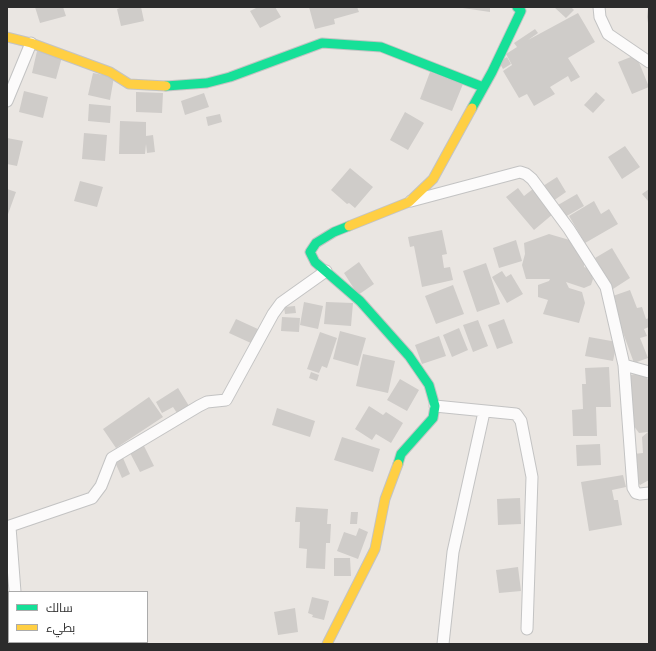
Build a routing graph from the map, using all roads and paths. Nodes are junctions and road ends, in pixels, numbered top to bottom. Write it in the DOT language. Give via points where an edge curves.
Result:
graph roads {
  1 [pos="598,7"];
  2 [pos="521,8"];
  3 [pos="7,37"];
  4 [pos="31,43"];
  5 [pos="649,62"];
  6 [pos="483,87"];
  7 [pos="7,101"];
  8 [pos="409,202"];
  9 [pos="326,271"];
  10 [pos="624,365"];
  11 [pos="649,372"];
  12 [pos="435,406"];
  13 [pos="484,412"];
  14 [pos="649,493"];
  15 [pos="8,527"];
  16 [pos="15,591"];
  17 [pos="527,629"];
  18 [pos="327,644"];
  19 [pos="443,644"];
  1 -- 5 [label="street" via="608,34"];
  2 -- 6 [label="street"];
  3 -- 4 [label="street"];
  4 -- 6 [label="street" via="110,72 129,84 169,86 206,83 230,77 322,43 381,47"];
  4 -- 7 [label="street"];
  6 -- 8 [label="street" via="433,179"];
  8 -- 9 [label="street" via="334,232 316,242 310,252 315,262"];
  8 -- 10 [label="street" via="520,172 526,174 569,229 606,287"];
  9 -- 12 [label="street" via="360,301 409,356 429,385"];
  9 -- 15 [label="street" via="282,303 273,314 226,400 207,402 199,406 112,458 101,486 92,498"];
  10 -- 11 [label="street"];
  10 -- 14 [label="street" via="634,488 636,493"];
  12 -- 13 [label="street"];
  12 -- 18 [label="street" via="433,418 401,454 385,499 375,550"];
  13 -- 17 [label="street" via="516,414 521,421 532,477"];
  13 -- 19 [label="street" via="453,552"];
  15 -- 16 [label="street"];
}
